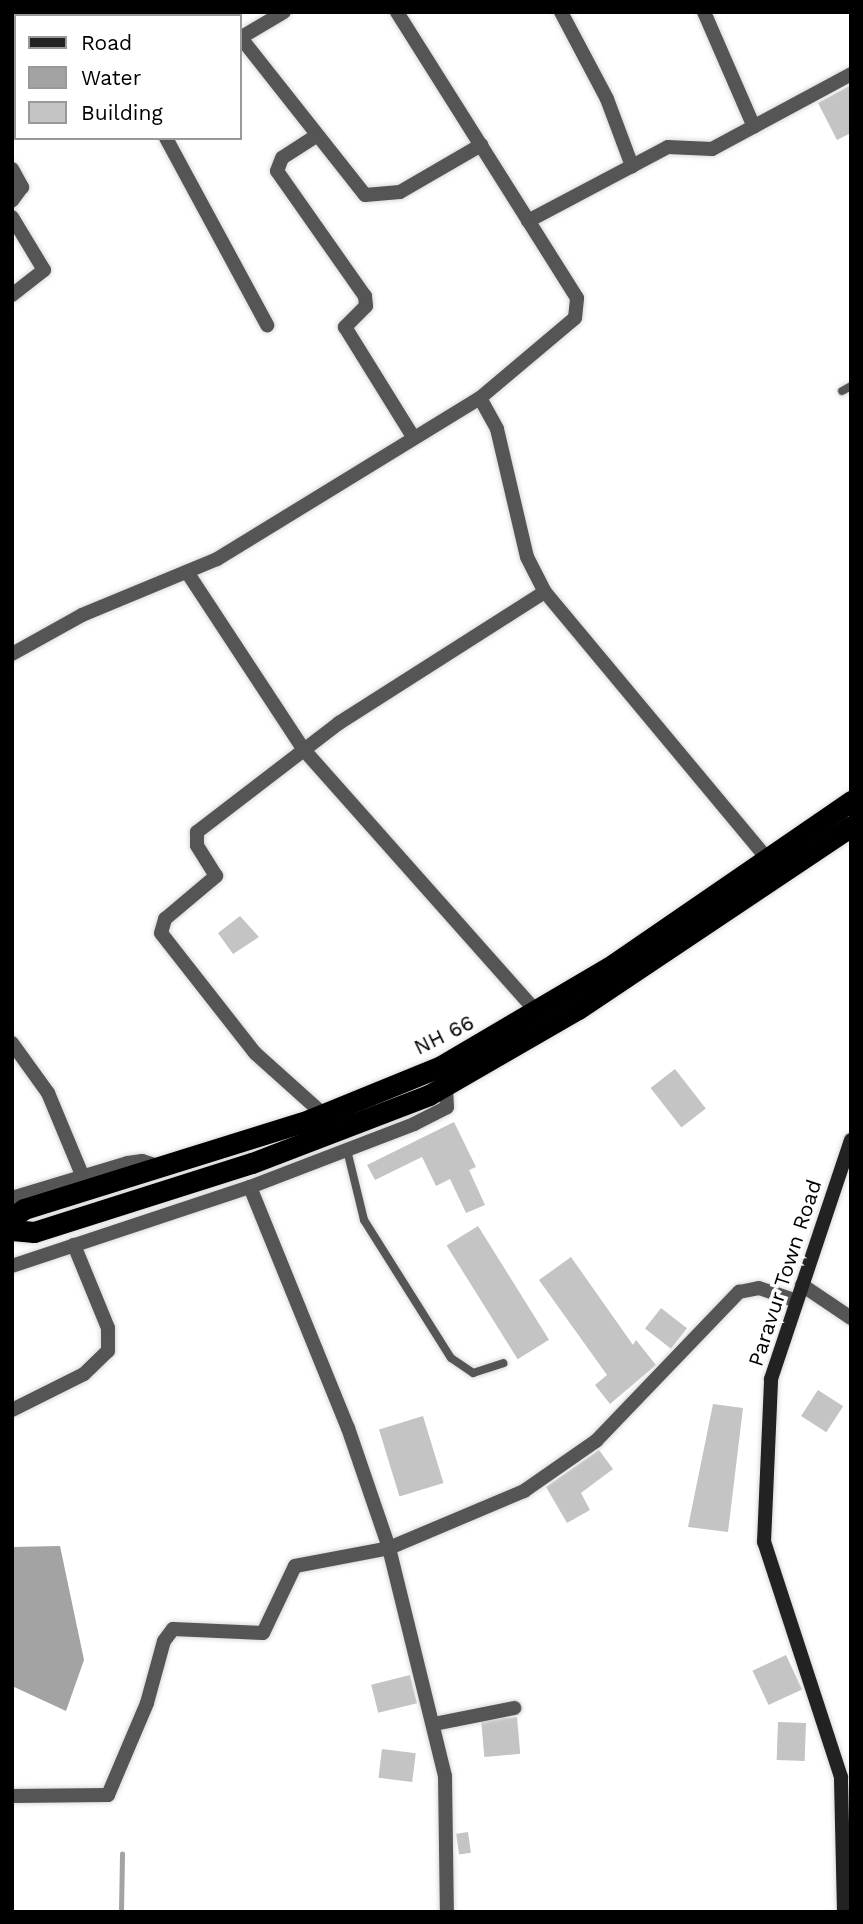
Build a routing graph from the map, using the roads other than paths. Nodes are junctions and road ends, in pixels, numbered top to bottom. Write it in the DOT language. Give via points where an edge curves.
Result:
graph roads {
  1 [pos="284,12"];
  2 [pos="397,12"];
  3 [pos="561,12"];
  4 [pos="704,12"];
  5 [pos="242,37"];
  6 [pos="242,41"];
  7 [pos="851,74"];
  8 [pos="754,127"];
  9 [pos="316,136"];
  10 [pos="167,140"];
  11 [pos="481,145"];
  12 [pos="632,166"];
  13 [pos="12,169"];
  14 [pos="12,201"];
  15 [pos="12,216"];
  16 [pos="528,221"];
  17 [pos="12,295"];
  18 [pos="267,325"];
  19 [pos="851,386"];
  20 [pos="842,391"];
  21 [pos="480,398"];
  22 [pos="412,435"];
  23 [pos="187,572"];
  24 [pos="545,592"];
  25 [pos="12,654"];
  26 [pos="304,750"];
  27 [pos="851,801"];
  28 [pos="851,826"];
  29 [pos="768,860"];
  30 [pos="537,1012"];
  31 [pos="12,1043"];
  32 [pos="446,1086"];
  33 [pos="323,1114"];
  34 [pos="851,1140"];
  35 [pos="346,1150"];
  36 [pos="162,1168"];
  37 [pos="83,1177"];
  38 [pos="250,1187"];
  39 [pos="12,1199"];
  40 [pos="12,1218"];
  41 [pos="12,1230"];
  42 [pos="74,1245"];
  43 [pos="12,1266"];
  44 [pos="802,1285"];
  45 [pos="796,1301"];
  46 [pos="851,1318"];
  47 [pos="503,1363"];
  48 [pos="12,1410"];
  49 [pos="389,1548"];
  50 [pos="514,1709"];
  51 [pos="434,1724"];
  52 [pos="12,1796"];
  53 [pos="447,1912"];
  54 [pos="844,1912"];
  1 -- 5 [label="street"];
  2 -- 11 [label="street"];
  3 -- 12 [label="street" via="607,99"];
  4 -- 8 [label="street"];
  6 -- 9 [label="street"];
  7 -- 8 [label="street"];
  8 -- 12 [label="street" via="712,149 675,145"];
  9 -- 11 [label="street" via="356,188 376,198 400,192"];
  9 -- 22 [label="street" via="282,158 277,171 365,296 366,306 347,319 345,327"];
  10 -- 18 [label="street"];
  11 -- 16 [label="street"];
  12 -- 16 [label="street"];
  13 -- 14 [label="street" via="22,187"];
  15 -- 17 [label="street" via="44,270"];
  16 -- 21 [label="street" via="580,308 567,328"];
  19 -- 20 [label="lane"];
  21 -- 22 [label="street"];
  21 -- 24 [label="street" via="497,429 527,557"];
  22 -- 23 [label="street"];
  23 -- 25 [label="street" via="82,615"];
  23 -- 26 [label="street"];
  24 -- 26 [label="street"];
  24 -- 29 [label="street"];
  26 -- 30 [label="street"];
  26 -- 33 [label="street" via="197,832 197,845 216,876 160,926 166,943 255,1053"];
  27 -- 29 [label="highway, NH 66"];
  28 -- 32 [label="highway" via="578,1009"];
  29 -- 30 [label="highway, NH 66"];
  30 -- 33 [label="highway, NH 66" via="441,1066"];
  31 -- 37 [label="street" via="48,1093"];
  32 -- 35 [label="street" via="450,1098 445,1109"];
  32 -- 41 [label="highway" via="252,1163 34,1232"];
  33 -- 36 [label="highway, NH 66"];
  34 -- 44 [label="main road, Paravur Town Road"];
  35 -- 38 [label="street"];
  35 -- 47 [label="lane" via="364,1220 451,1358 473,1373"];
  36 -- 37 [label="street" via="142,1161"];
  36 -- 40 [label="highway, NH 66" via="24,1209"];
  37 -- 39 [label="street"];
  38 -- 42 [label="street"];
  38 -- 49 [label="street" via="348,1428"];
  42 -- 43 [label="street"];
  42 -- 48 [label="street" via="108,1328 108,1351 85,1374"];
  44 -- 45 [label="main road, Paravur Town Road"];
  44 -- 46 [label="street"];
  45 -- 49 [label="street" via="759,1288 739,1292 565,1467 523,1491"];
  45 -- 54 [label="main road, Paravur Town Road" via="771,1379 764,1542 841,1777"];
  49 -- 51 [label="street"];
  49 -- 52 [label="street" via="295,1566 263,1633 173,1629 164,1641 146,1703 108,1795"];
  50 -- 51 [label="street"];
  51 -- 53 [label="street" via="445,1776"];
}
